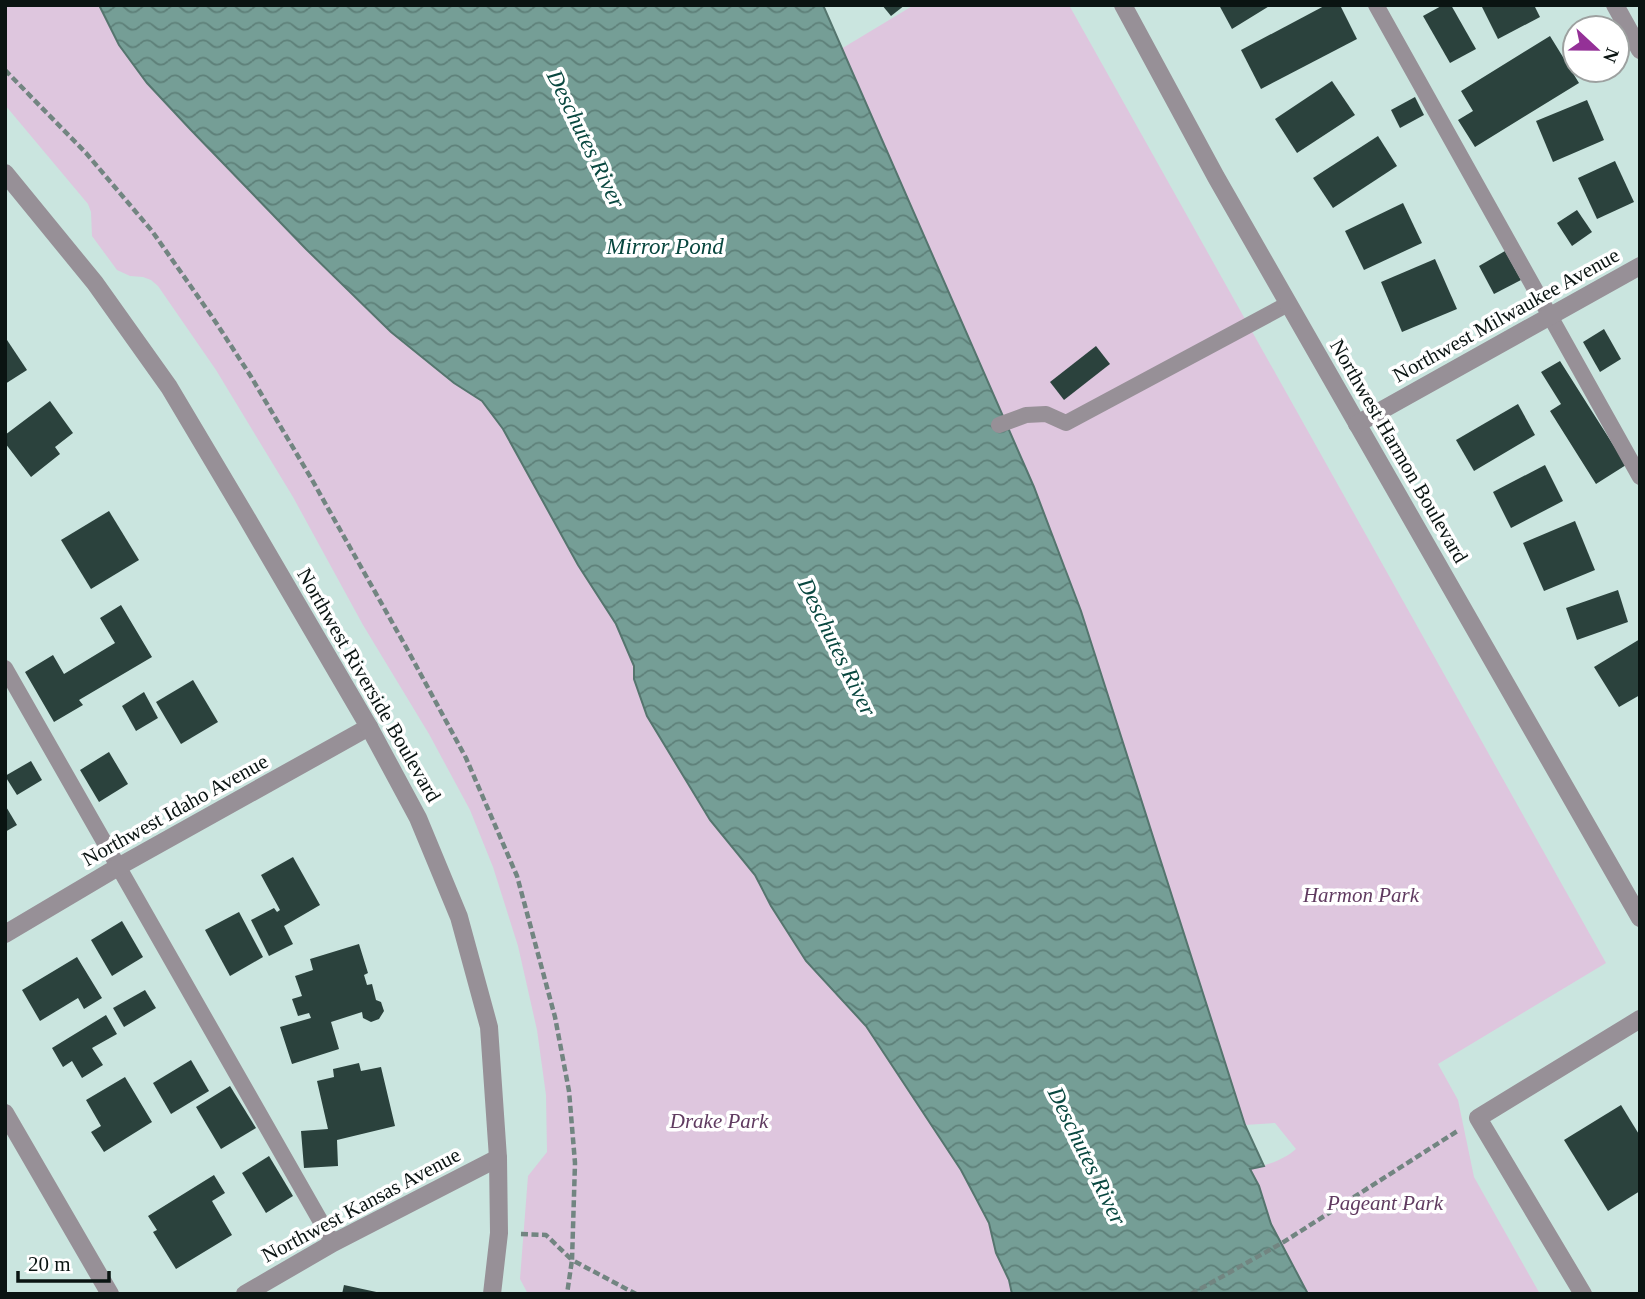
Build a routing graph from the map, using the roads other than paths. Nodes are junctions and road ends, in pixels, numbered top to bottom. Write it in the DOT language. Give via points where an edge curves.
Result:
graph roads {
  1 [pos="1123,5"];
  2 [pos="1376,5"];
  3 [pos="1615,5"];
  4 [pos="1640,50"];
  5 [pos="5,173"];
  6 [pos="1640,266"];
  7 [pos="1288,304"];
  8 [pos="1550,316"];
  9 [pos="1357,424"];
  10 [pos="999,425"];
  11 [pos="1640,477"];
  12 [pos="5,668"];
  13 [pos="369,727"];
  14 [pos="118,867"];
  15 [pos="1640,918"];
  16 [pos="5,934"];
  17 [pos="1640,1019"];
  18 [pos="5,1113"];
  19 [pos="498,1158"];
  20 [pos="333,1243"];
  21 [pos="110,1294"];
  22 [pos="246,1294"];
  23 [pos="492,1294"];
  24 [pos="1583,1294"];
  1 -- 7 [label="street, Northwest Harmon Boulevard"];
  2 -- 8 [label="lane"];
  3 -- 4 [label="street"];
  5 -- 13 [label="street, Northwest Riverside Boulevard" via="95,283 169,387"];
  6 -- 8 [label="street, Northwest Milwaukee Avenue"];
  7 -- 9 [label="street, Northwest Harmon Boulevard"];
  7 -- 10 [label="lane" via="1066,423 1046,414 1026,415"];
  8 -- 9 [label="street, Northwest Milwaukee Avenue"];
  8 -- 11 [label="lane"];
  9 -- 15 [label="street, Northwest Harmon Boulevard"];
  12 -- 14 [label="lane"];
  13 -- 14 [label="street, Northwest Idaho Avenue"];
  13 -- 19 [label="street, Northwest Riverside Boulevard" via="418,818 458,917 489,1027"];
  14 -- 16 [label="street, Northwest Idaho Avenue"];
  14 -- 20 [label="lane"];
  17 -- 24 [label="street" via="1478,1118"];
  18 -- 21 [label="street"];
  19 -- 20 [label="street, Northwest Kansas Avenue"];
  19 -- 23 [label="street, Northwest Riverside Boulevard" via="499,1233"];
  20 -- 22 [label="street, Northwest Kansas Avenue"];
}
